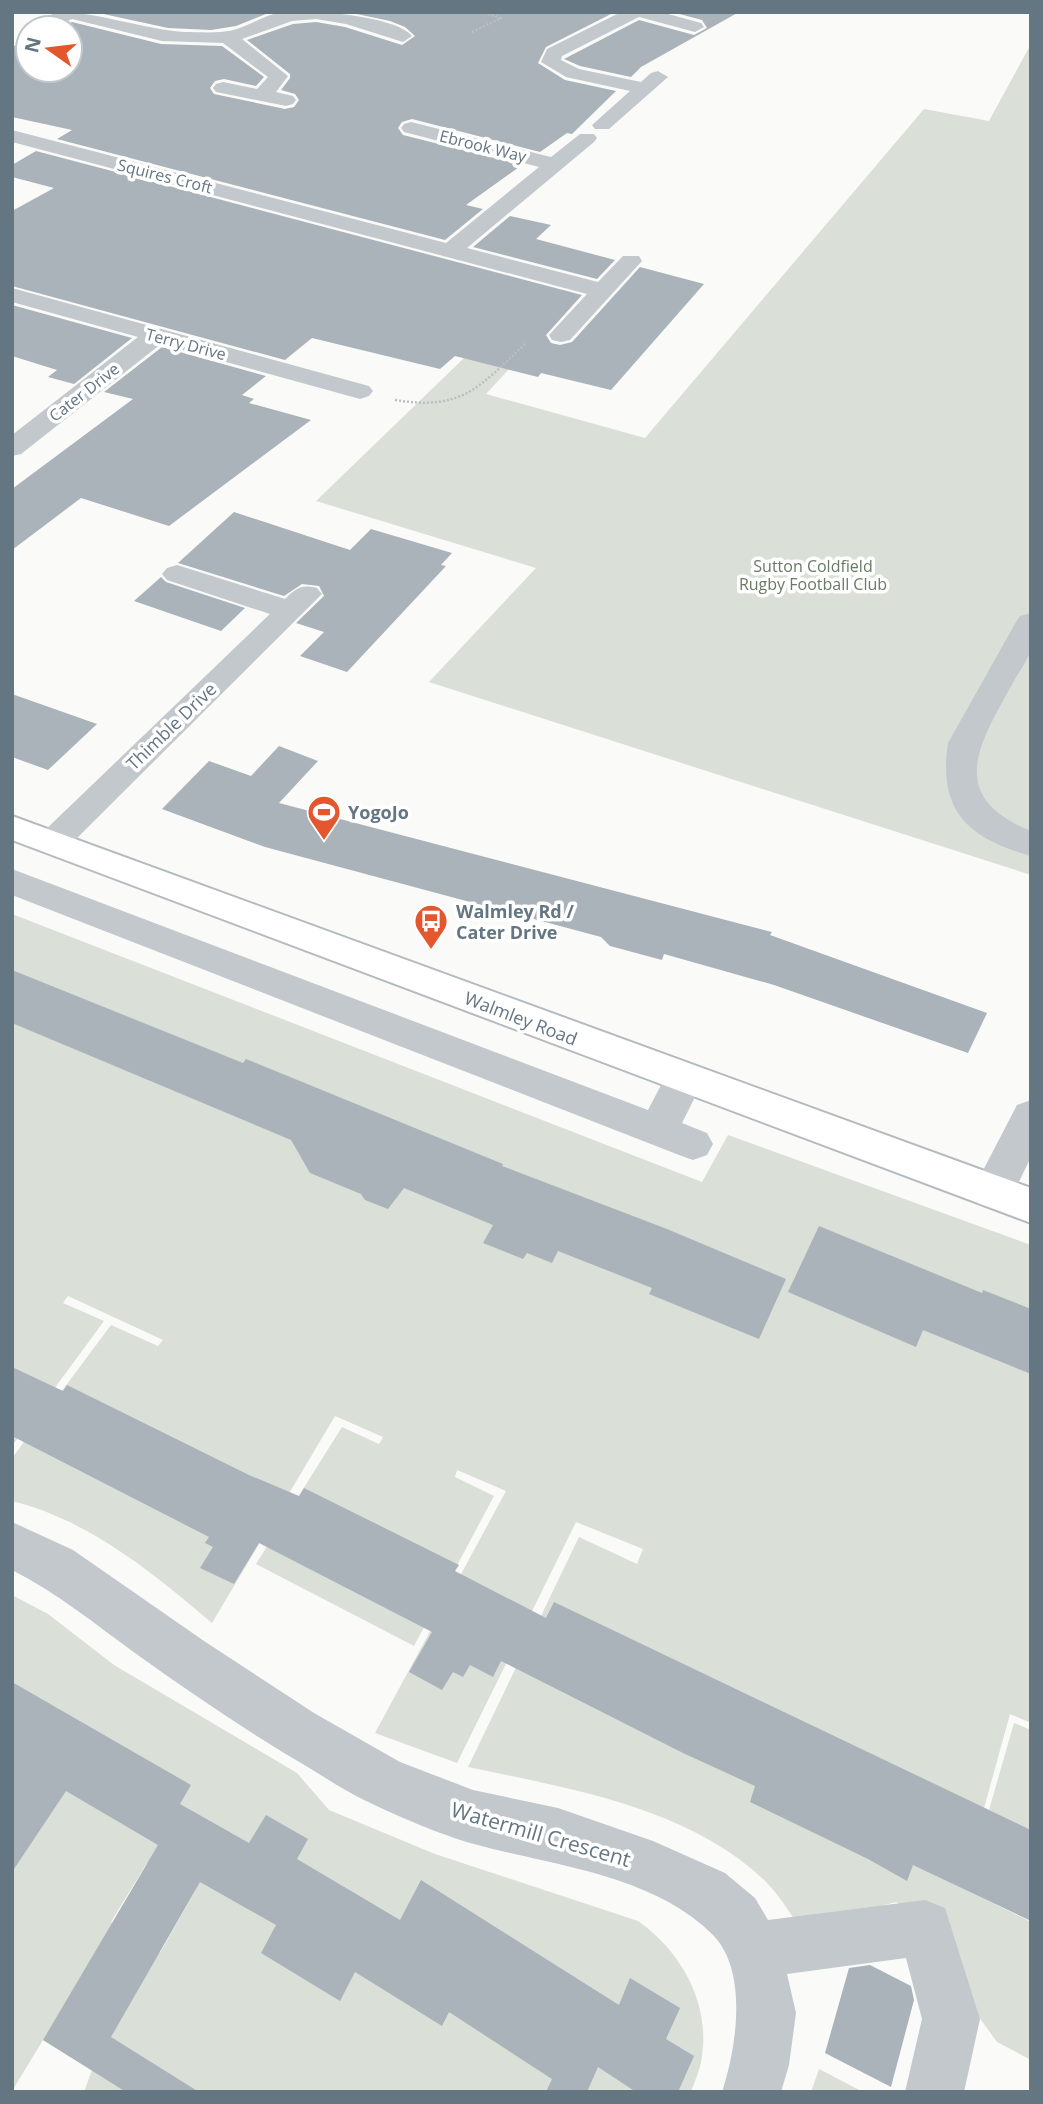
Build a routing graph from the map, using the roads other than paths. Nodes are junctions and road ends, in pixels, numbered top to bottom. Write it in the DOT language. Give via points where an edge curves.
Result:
graph roads {
  1 [pos="638,12"];
  2 [pos="70,13"];
  3 [pos="404,15"];
  4 [pos="378,27"];
  5 [pos="695,27"];
  6 [pos="403,36"];
  7 [pos="227,37"];
  8 [pos="223,88"];
  9 [pos="262,95"];
  10 [pos="288,100"];
  11 [pos="436,112"];
  12 [pos="12,136"];
  13 [pos="554,164"];
  14 [pos="338,202"];
  15 [pos="318,215"];
  16 [pos="451,250"];
  17 [pos="631,261"];
  18 [pos="603,291"];
  19 [pos="12,295"];
  20 [pos="561,335"];
  21 [pos="155,336"];
  22 [pos="360,391"];
  23 [pos="12,448"];
  24 [pos="177,574"];
  25 [pos="1031,622"];
  26 [pos="12,827"];
  27 [pos="53,842"];
  28 [pos="1031,844"];
  29 [pos="12,881"];
  30 [pos="684,1079"];
  31 [pos="1031,1116"];
  32 [pos="993,1192"];
  33 [pos="1031,1206"];
  34 [pos="12,1545"];
  35 [pos="754,1950"];
  36 [pos="751,2092"];
  37 [pos="934,2092"];
  1 -- 5 [label="street"];
  1 -- 13 [label="street, Ebrook Way" via="555,53 551,62 573,73 651,82"];
  2 -- 7 [label="street" via="149,35"];
  3 -- 4 [label="street"];
  4 -- 6 [label="street"];
  4 -- 7 [label="street" via="298,15"];
  7 -- 9 [label="street" via="278,76"];
  8 -- 9 [label="street"];
  9 -- 10 [label="street"];
  11 -- 13 [label="street, Ebrook Way" via="405,131"];
  12 -- 15 [label="street, Squires Croft"];
  13 -- 16 [label="street, Ebrook Way"];
  14 -- 15 [label="street"];
  15 -- 16 [label="street, Squires Croft"];
  16 -- 18 [label="street, Squires Croft"];
  17 -- 18 [label="street"];
  18 -- 20 [label="street"];
  19 -- 21 [label="street, Terry Drive"];
  21 -- 22 [label="street, Terry Drive"];
  21 -- 23 [label="street, Cater Drive"];
  24 -- 27 [label="street, Thimble Drive" via="298,602"];
  25 -- 28 [label="street" via="964,743 960,765 964,794 979,819"];
  26 -- 27 [label="main road, Walmley Road"];
  27 -- 30 [label="main road, Walmley Road"];
  29 -- 30 [label="street" via="675,1137"];
  30 -- 32 [label="main road, Walmley Road"];
  31 -- 32 [label="street"];
  32 -- 33 [label="main road, Walmley Road"];
  34 -- 35 [label="street, Watermill Crescent" via="56,1567 186,1659 384,1782 474,1817 558,1835 634,1860 694,1886 735,1917"];
  35 -- 36 [label="street, Watermill Crescent" via="767,2013"];
  35 -- 37 [label="street" via="925,1928 951,2019"];
}
